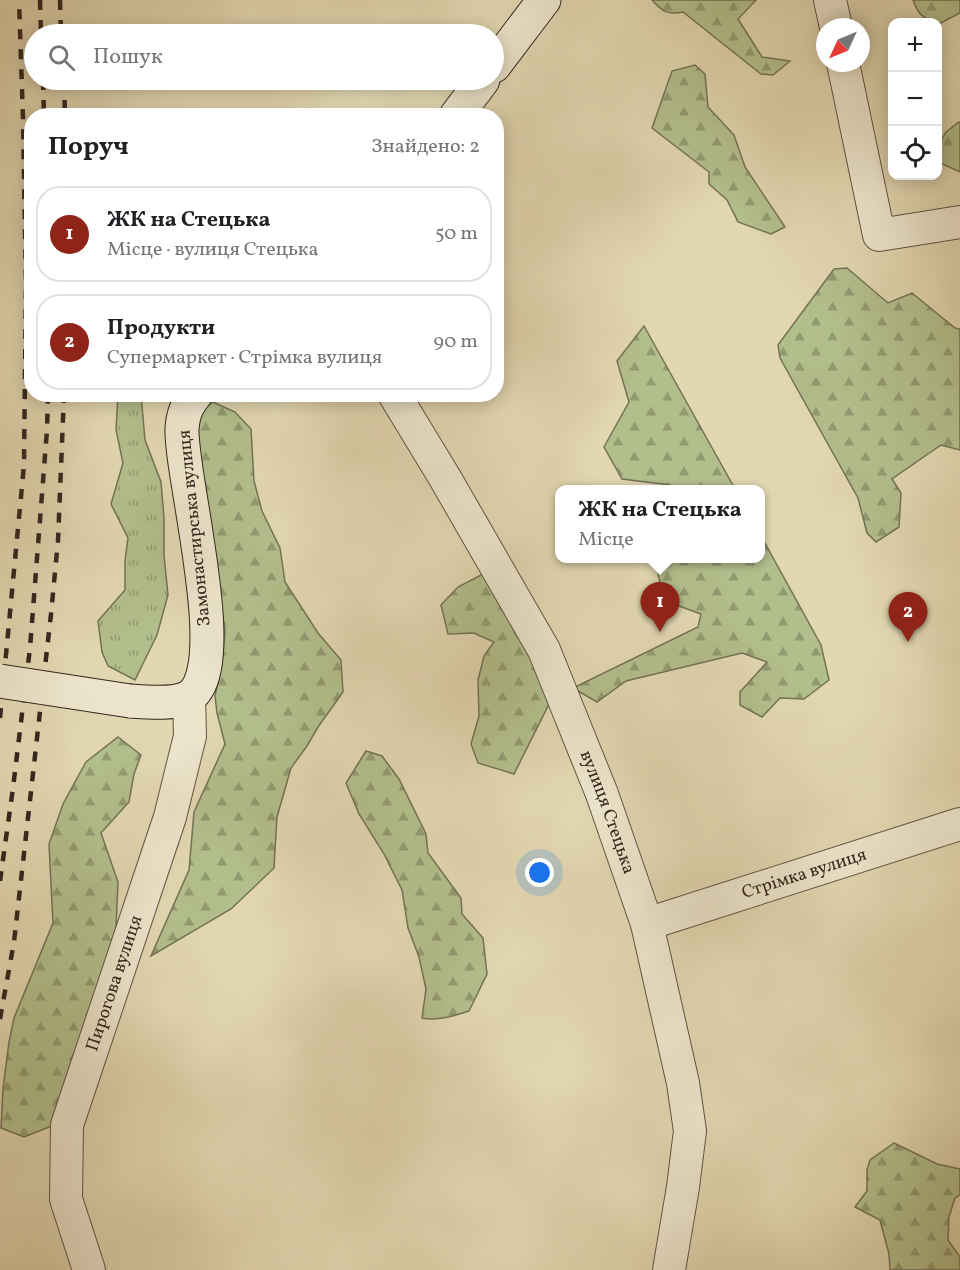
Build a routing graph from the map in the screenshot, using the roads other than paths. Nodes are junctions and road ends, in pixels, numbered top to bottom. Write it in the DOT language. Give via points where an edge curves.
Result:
graph roads {
  1 [pos="544,0"];
  2 [pos="830,0"];
  3 [pos="834,18"];
  4 [pos="504,53"];
  5 [pos="845,72"];
  6 [pos="476,90"];
  7 [pos="462,108"];
  8 [pos="960,222"];
  9 [pos="190,402"];
  10 [pos="399,402"];
  11 [pos="0,681"];
  12 [pos="189,697"];
  13 [pos="960,824"];
  14 [pos="647,924"];
  15 [pos="89,1270"];
  16 [pos="669,1270"];
  1 -- 4 [label="main road"];
  2 -- 3 [label="street"];
  5 -- 8 [label="street" via="879,235"];
  6 -- 7 [label="main road"];
  9 -- 12 [label="main road, Замонастирська вулиця" via="182,427 199,547 206,647 199,686"];
  10 -- 14 [label="street, вулиця Стецька" via="544,650 602,794"];
  11 -- 12 [label="main road, bridge" via="130,701 163,702"];
  12 -- 15 [label="street, Пирогова вулиця" via="190,736 170,817 67,1125 66,1199"];
  13 -- 14 [label="street, Стрімка вулиця"];
  14 -- 16 [label="street, вулиця Стецька" via="690,1131"];
}
